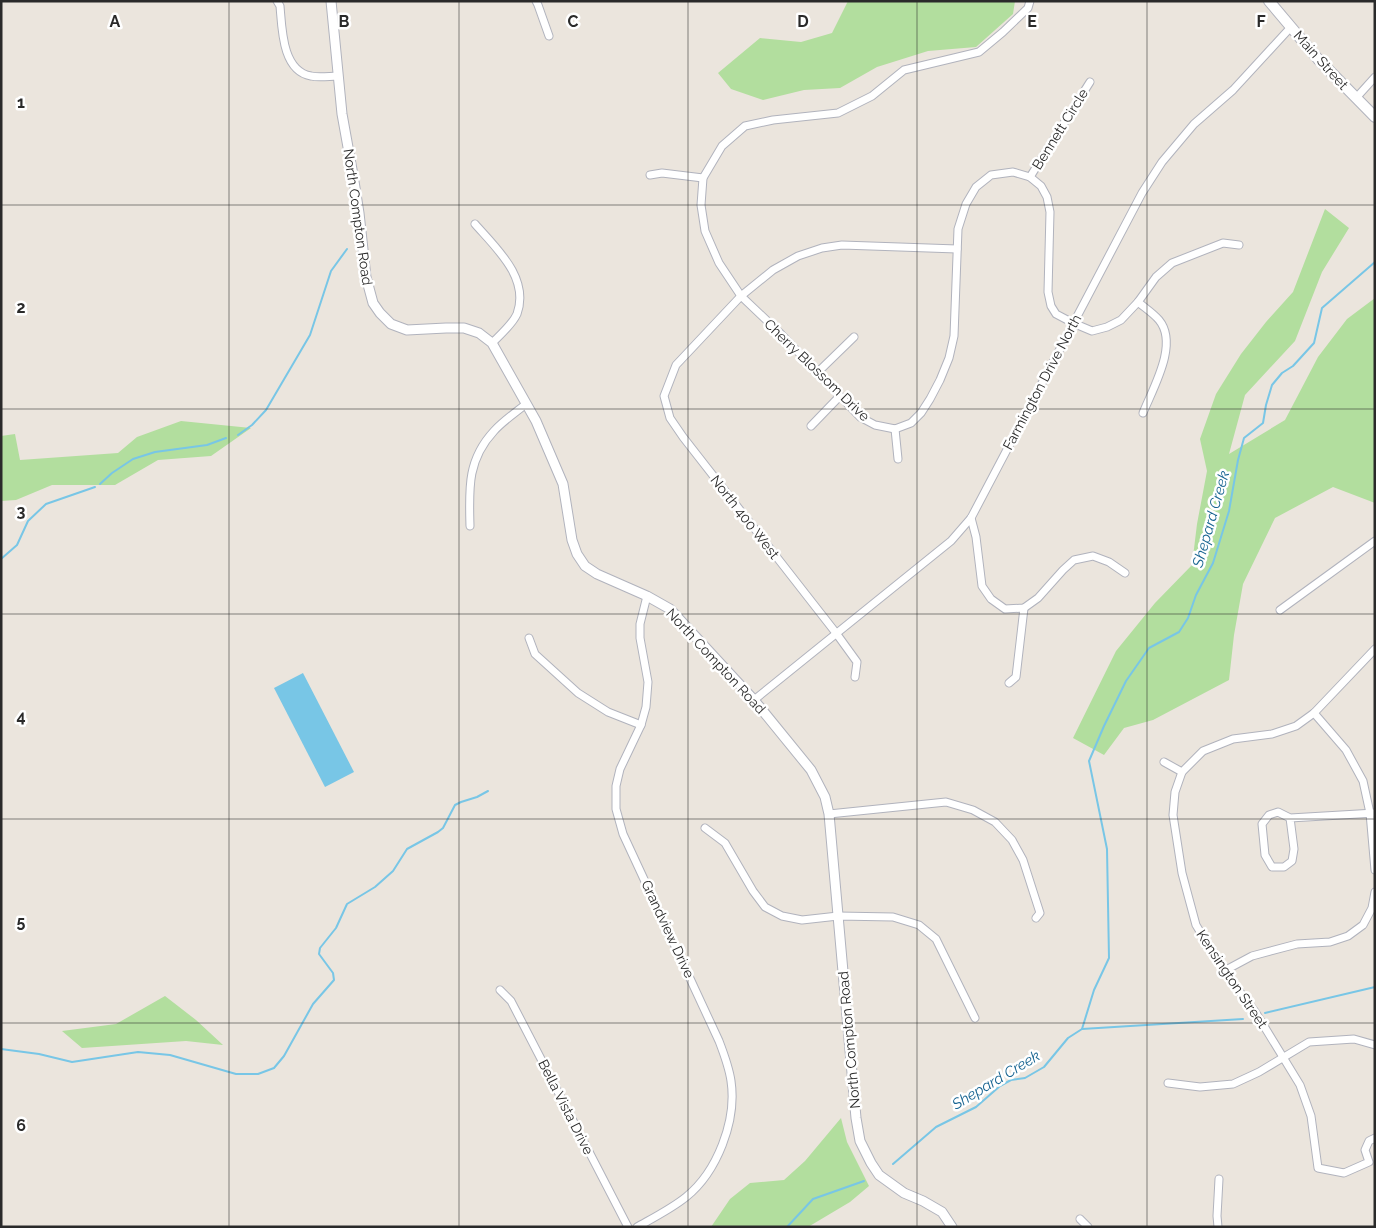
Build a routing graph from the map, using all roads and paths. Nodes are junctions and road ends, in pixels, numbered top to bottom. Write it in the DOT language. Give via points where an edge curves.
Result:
graph roads {
  1 [pos="276,1"];
  2 [pos="331,1"];
  3 [pos="536,1"];
  4 [pos="1030,1"];
  5 [pos="1268,1"];
  6 [pos="1291,27"];
  7 [pos="550,36"];
  8 [pos="338,76"];
  9 [pos="1375,77"];
  10 [pos="1090,82"];
  11 [pos="1356,98"];
  12 [pos="1375,117"];
  13 [pos="650,175"];
  14 [pos="1030,177"];
  15 [pos="703,178"];
  16 [pos="475,224"];
  17 [pos="1239,245"];
  18 [pos="957,249"];
  19 [pos="741,296"];
  20 [pos="1138,302"];
  21 [pos="1073,323"];
  22 [pos="854,337"];
  23 [pos="492,343"];
  24 [pos="818,372"];
  25 [pos="839,397"];
  26 [pos="526,404"];
  27 [pos="1143,412"];
  28 [pos="811,426"];
  29 [pos="895,429"];
  30 [pos="898,459"];
  31 [pos="971,518"];
  32 [pos="470,526"];
  33 [pos="1375,541"];
  34 [pos="1125,573"];
  35 [pos="647,596"];
  36 [pos="1024,608"];
  37 [pos="1280,610"];
  38 [pos="836,633"];
  39 [pos="529,638"];
  40 [pos="1375,649"];
  41 [pos="855,677"];
  42 [pos="1009,683"];
  43 [pos="754,700"];
  44 [pos="1314,714"];
  45 [pos="641,725"];
  46 [pos="1164,762"];
  47 [pos="1182,772"];
  48 [pos="1372,813"];
  49 [pos="829,814"];
  50 [pos="1290,818"];
  51 [pos="705,828"];
  52 [pos="1375,870"];
  53 [pos="1375,892"];
  54 [pos="838,916"];
  55 [pos="1036,918"];
  56 [pos="1224,971"];
  57 [pos="500,990"];
  58 [pos="975,1018"];
  59 [pos="1375,1045"];
  60 [pos="1283,1058"];
  61 [pos="1168,1083"];
  62 [pos="1375,1138"];
  63 [pos="1372,1164"];
  64 [pos="1219,1179"];
  65 [pos="1080,1219"];
  66 [pos="628,1227"];
  67 [pos="637,1227"];
  68 [pos="952,1227"];
  69 [pos="1088,1227"];
  70 [pos="1218,1227"];
  1 -- 8 [label="street" via="280,6 284,48 298,70 310,76"];
  2 -- 8 [label="street, North Compton Road"];
  3 -- 7 [label="street"];
  4 -- 15 [label="street" via="1028,8 979,52 904,70 872,96 838,113 745,126 722,146"];
  5 -- 6 [label="main road, Main Street"];
  6 -- 11 [label="main road, Main Street"];
  6 -- 21 [label="street, Farmington Drive North" via="1233,90 1194,124 1162,162 1142,193"];
  8 -- 23 [label="street, North Compton Road" via="366,277 373,303 391,324 408,330 464,328"];
  9 -- 11 [label="street"];
  10 -- 14 [label="street, Bennett Circle"];
  11 -- 12 [label="main road, Main Street"];
  13 -- 15 [label="street" via="662,173"];
  14 -- 18 [label="street" via="1013,172 991,176 976,187 958,229"];
  14 -- 21 [label="street" via="1041,186 1050,212 1048,292 1051,306 1056,314"];
  15 -- 19 [label="street, Cherry Blossom Drive" via="701,205 705,231 719,263"];
  16 -- 23 [label="street" via="509,263 518,283 516,314"];
  17 -- 20 [label="street" via="1223,244 1172,263"];
  18 -- 19 [label="street" via="842,245 822,248 798,256 773,270"];
  18 -- 29 [label="street" via="954,336 949,358 922,413 911,423"];
  19 -- 24 [label="street, Cherry Blossom Drive"];
  19 -- 38 [label="street, North 400 West" via="676,365 664,396 670,418"];
  20 -- 21 [label="street" via="1121,320 1107,328 1092,330"];
  20 -- 27 [label="street" via="1160,321 1167,344 1166,357"];
  21 -- 31 [label="street, Farmington Drive North"];
  22 -- 24 [label="street"];
  23 -- 26 [label="street, North Compton Road"];
  24 -- 25 [label="street, Cherry Blossom Drive"];
  25 -- 28 [label="street"];
  25 -- 29 [label="street, Cherry Blossom Drive" via="867,422"];
  26 -- 32 [label="street" via="494,431 480,449 472,468"];
  26 -- 35 [label="street, North Compton Road" via="563,484 577,554 597,574"];
  29 -- 30 [label="street"];
  31 -- 36 [label="street" via="982,586 991,599 1005,608"];
  31 -- 38 [label="street, Farmington Drive North" via="951,540"];
  33 -- 37 [label="street"];
  34 -- 36 [label="street" via="1093,556 1074,560"];
  35 -- 43 [label="street, North Compton Road" via="670,609"];
  35 -- 45 [label="street, Grandview Drive" via="640,624 648,682"];
  36 -- 42 [label="street" via="1016,677"];
  38 -- 41 [label="street, North 400 West" via="857,662"];
  38 -- 43 [label="street, Farmington Drive North"];
  39 -- 45 [label="street" via="535,654 578,692 608,712"];
  40 -- 44 [label="street, Kensington Street"];
  43 -- 49 [label="street, North Compton Road" via="811,770 825,797"];
  44 -- 47 [label="street, Kensington Street" via="1296,726 1272,734 1233,739 1203,751"];
  44 -- 48 [label="street" via="1346,750 1363,781"];
  45 -- 67 [label="street, Grandview Drive" via="620,769 616,809 623,834 719,1041 732,1082 732,1104 722,1147 701,1182 686,1197"];
  46 -- 47 [label="street"];
  47 -- 56 [label="street, Kensington Street" via="1174,792 1173,814 1182,873 1196,925"];
  48 -- 50 [label="street"];
  48 -- 52 [label="street"];
  49 -- 54 [label="street, North Compton Road"];
  49 -- 55 [label="street" via="946,802 973,810 995,822 1012,840 1035,894 1040,914"];
  50 -- 50 [label="street" via="1278,812 1269,815 1262,824 1265,856 1272,867 1284,868 1292,861 1294,849"];
  51 -- 54 [label="street" via="725,844 765,907 782,916 802,920"];
  53 -- 56 [label="street" via="1372,908 1362,925 1348,936 1330,942 1297,944 1252,956"];
  54 -- 58 [label="street" via="893,916 919,925 936,939"];
  54 -- 68 [label="street, North Compton Road" via="860,1141 879,1175 942,1212"];
  56 -- 60 [label="street, Kensington Street" via="1256,1013"];
  57 -- 66 [label="street, Bella Vista Drive" via="511,1001"];
  59 -- 60 [label="street" via="1354,1039 1309,1042"];
  60 -- 61 [label="street" via="1233,1084 1200,1087"];
  60 -- 63 [label="street, Kensington Street" via="1300,1085 1312,1116 1318,1168 1344,1172"];
  62 -- 63 [label="street" via="1369,1141 1365,1150"];
  64 -- 70 [label="street"];
  65 -- 69 [label="street"];
}
